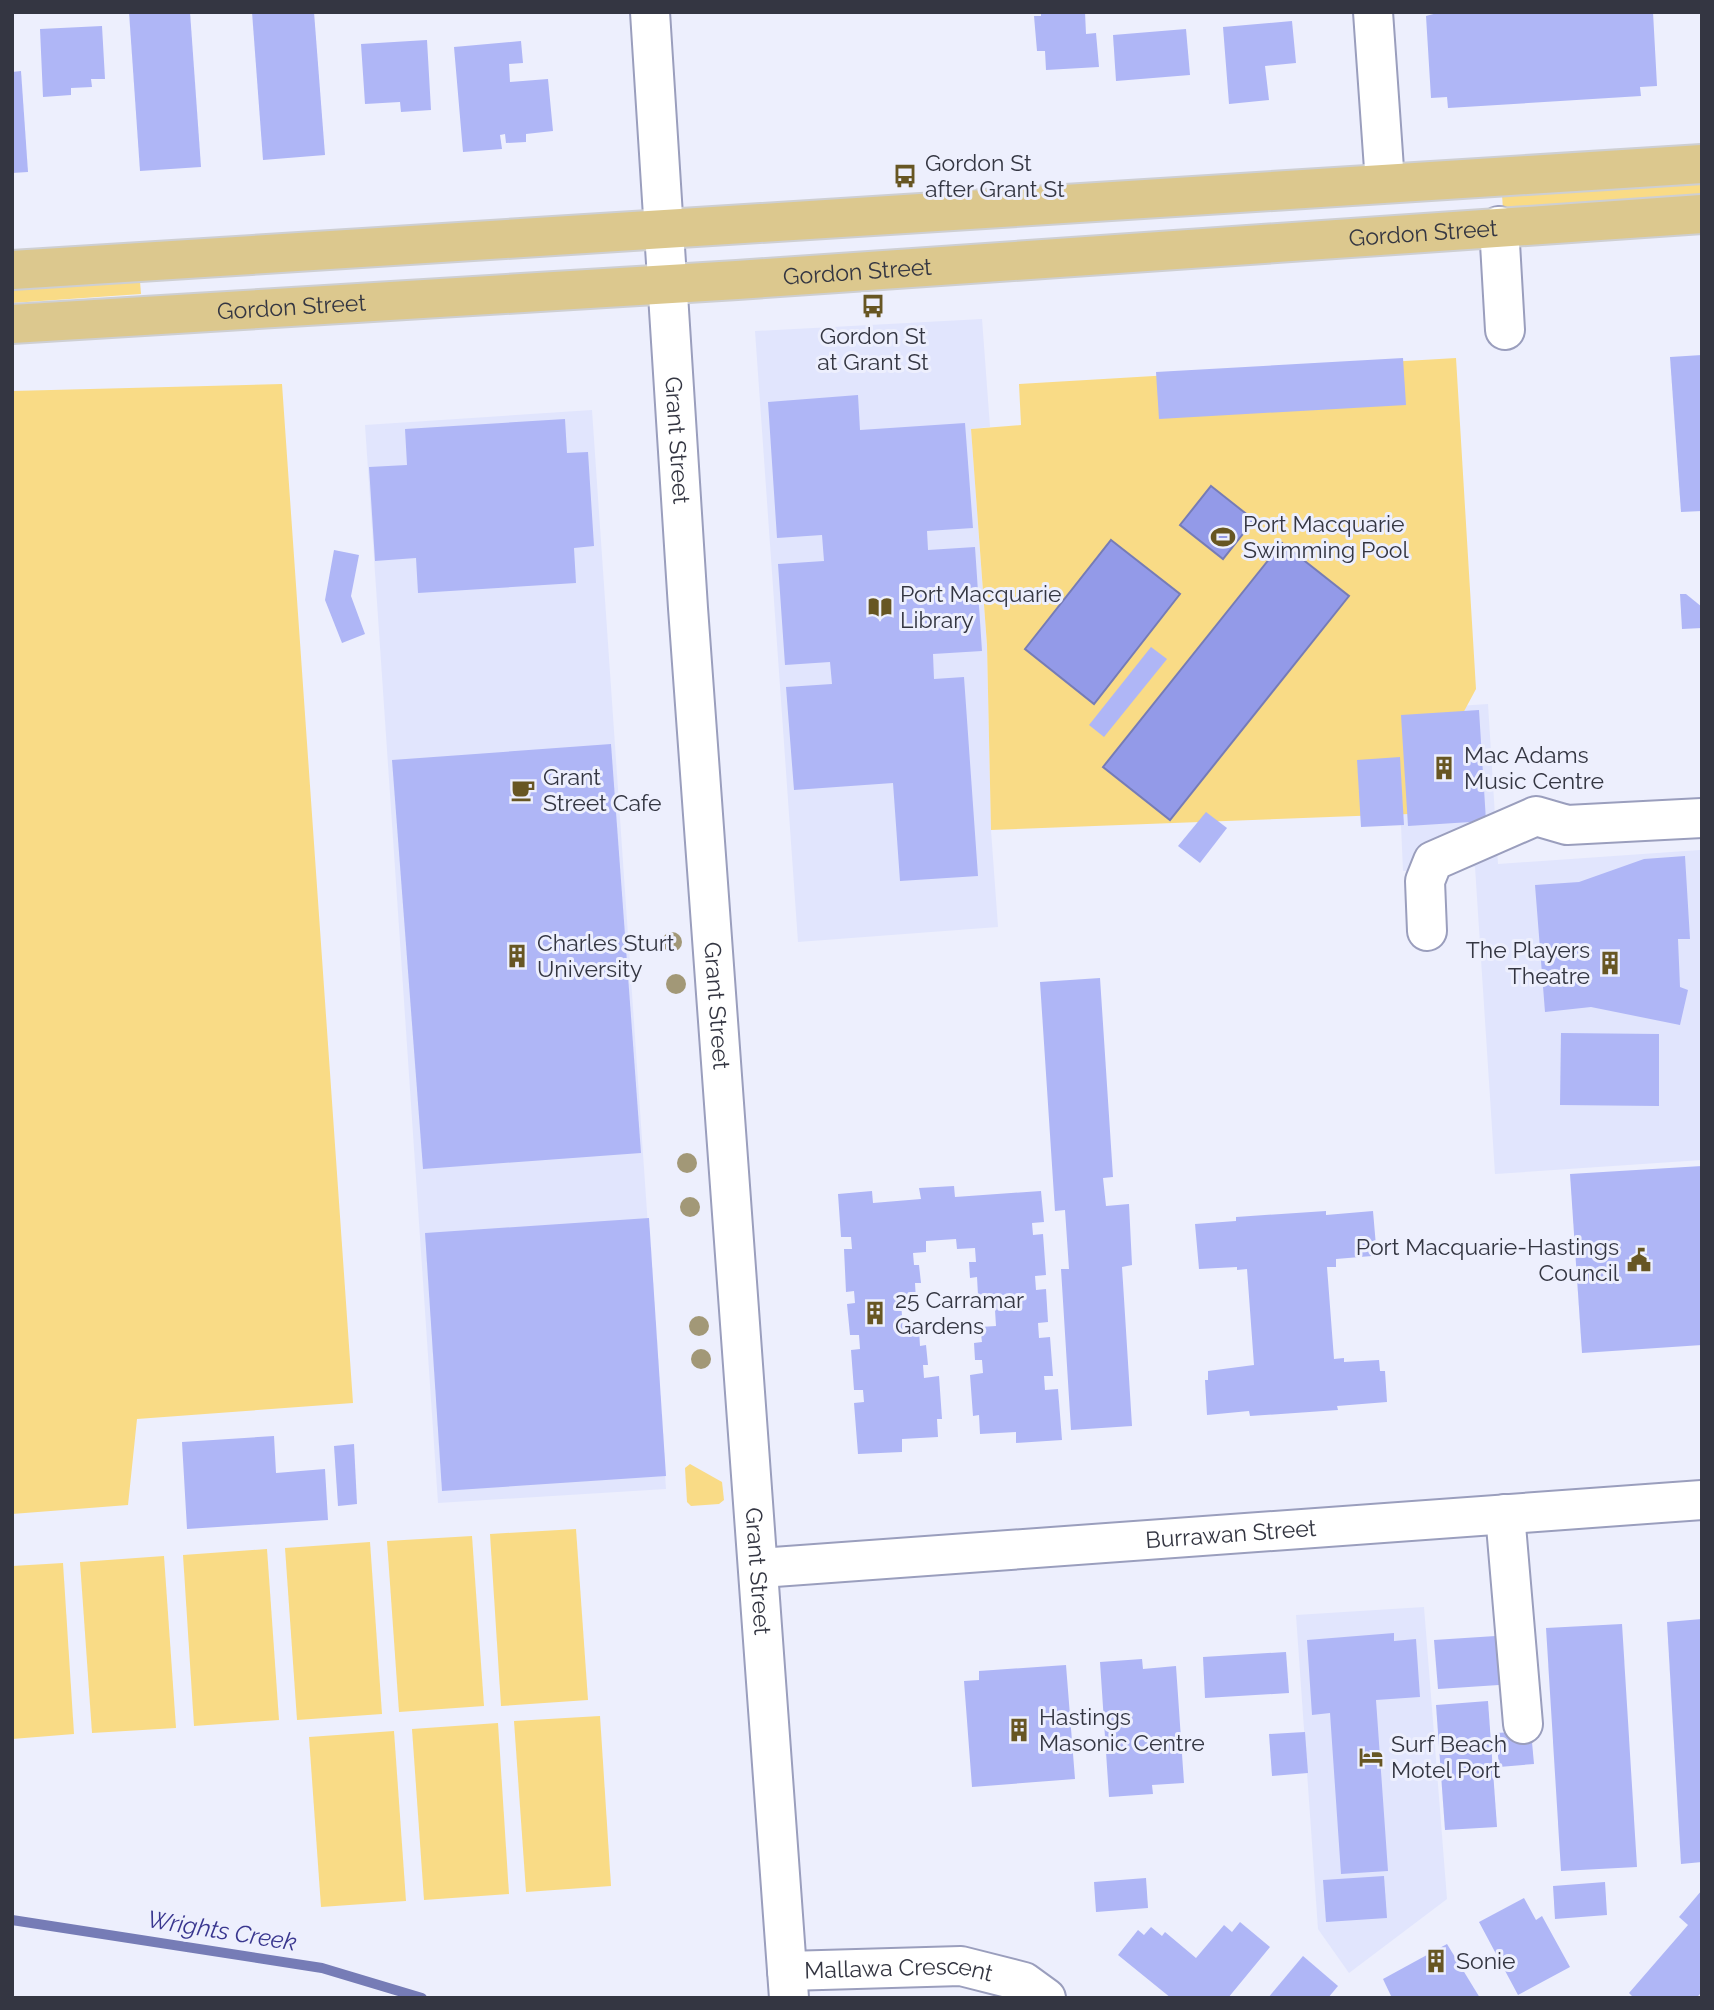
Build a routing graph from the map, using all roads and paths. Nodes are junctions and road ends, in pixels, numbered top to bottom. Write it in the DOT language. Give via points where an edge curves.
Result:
graph roads {
  1 [pos="650,12"];
  2 [pos="1373,12"];
  3 [pos="1702,164"];
  4 [pos="1385,183"];
  5 [pos="1702,214"];
  6 [pos="665,226"];
  7 [pos="1499,226"];
  8 [pos="12,270"];
  9 [pos="669,284"];
  10 [pos="12,324"];
  11 [pos="1504,330"];
  12 [pos="1702,818"];
  13 [pos="1427,931"];
  14 [pos="1702,1500"];
  15 [pos="1505,1514"];
  16 [pos="760,1568"];
  17 [pos="1523,1724"];
  18 [pos="788,1985"];
  19 [pos="1046,1998"];
  1 -- 6 [label="street, Grant Street"];
  2 -- 4 [label="street"];
  3 -- 4 [label="main road"];
  4 -- 6 [label="main road"];
  5 -- 7 [label="main road, Gordon Street"];
  6 -- 8 [label="main road"];
  6 -- 9 [label="street, Grant Street"];
  7 -- 9 [label="main road, Gordon Street"];
  7 -- 11 [label="street"];
  9 -- 10 [label="main road, Gordon Street"];
  9 -- 16 [label="street, Grant Street" via="692,663"];
  12 -- 13 [label="street" via="1567,825 1536,816 1433,861 1425,881"];
  14 -- 15 [label="street, Burrawan Street"];
  15 -- 16 [label="street, Burrawan Street"];
  15 -- 17 [label="street"];
  16 -- 18 [label="street, Grant Street"];
  18 -- 19 [label="street, Mallawa Crescent" via="961,1966 1024,1982"];
}
